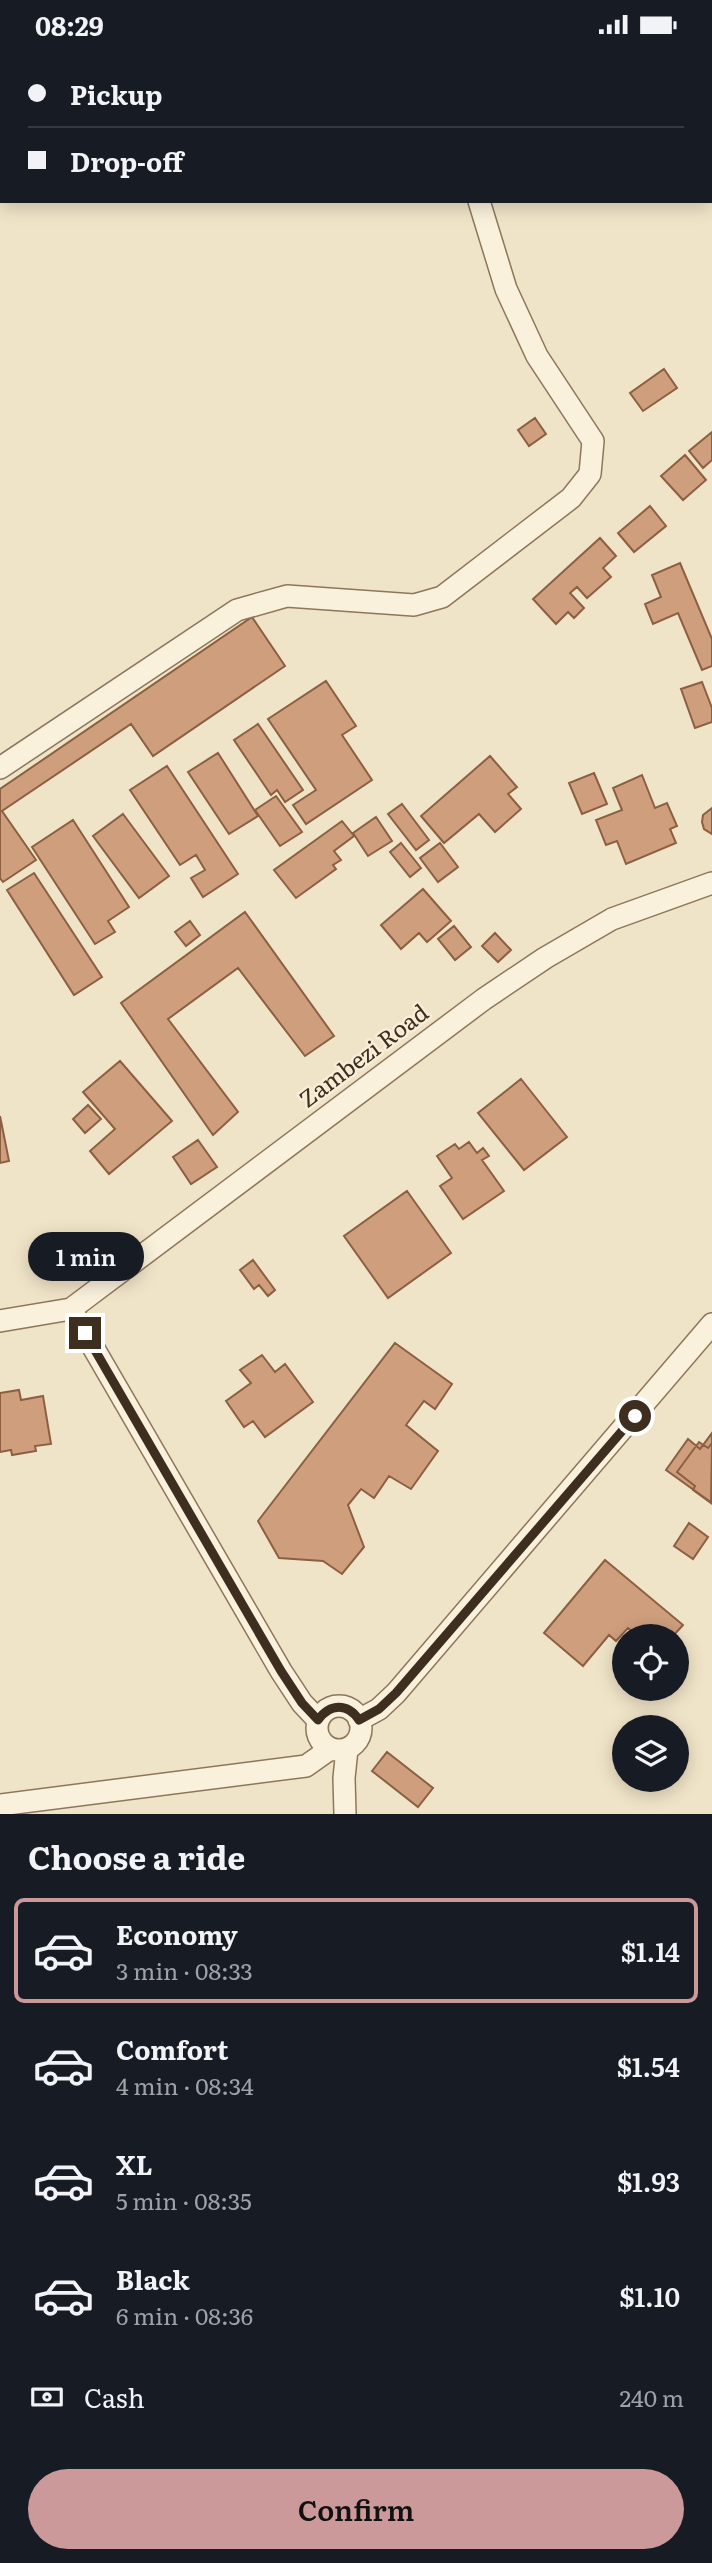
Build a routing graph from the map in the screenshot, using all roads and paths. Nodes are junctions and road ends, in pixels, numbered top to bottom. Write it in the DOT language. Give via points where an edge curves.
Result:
graph roads {
  1 [pos="480,203"];
  2 [pos="0,768"];
  3 [pos="712,883"];
  4 [pos="71,1309"];
  5 [pos="0,1321"];
  6 [pos="712,1324"];
  7 [pos="318,1720"];
  8 [pos="359,1720"];
  9 [pos="338,1749"];
  10 [pos="0,1805"];
  11 [pos="345,1814"];
  1 -- 2 [label="street" via="506,289 537,356 593,441 590,474 571,498 442,597 414,605 287,596 237,610"];
  3 -- 4 [label="street, Zambezi Road" via="612,919 524,972"];
  4 -- 5 [label="street"];
  4 -- 7 [label="street" via="281,1671"];
  6 -- 8 [label="street" via="396,1693"];
  7 -- 8 [label="street" via="338,1706"];
  7 -- 9 [label="street" via="318,1737"];
  8 -- 9 [label="street" via="359,1737"];
  9 -- 10 [label="street" via="306,1766"];
  9 -- 11 [label="street"];
}
